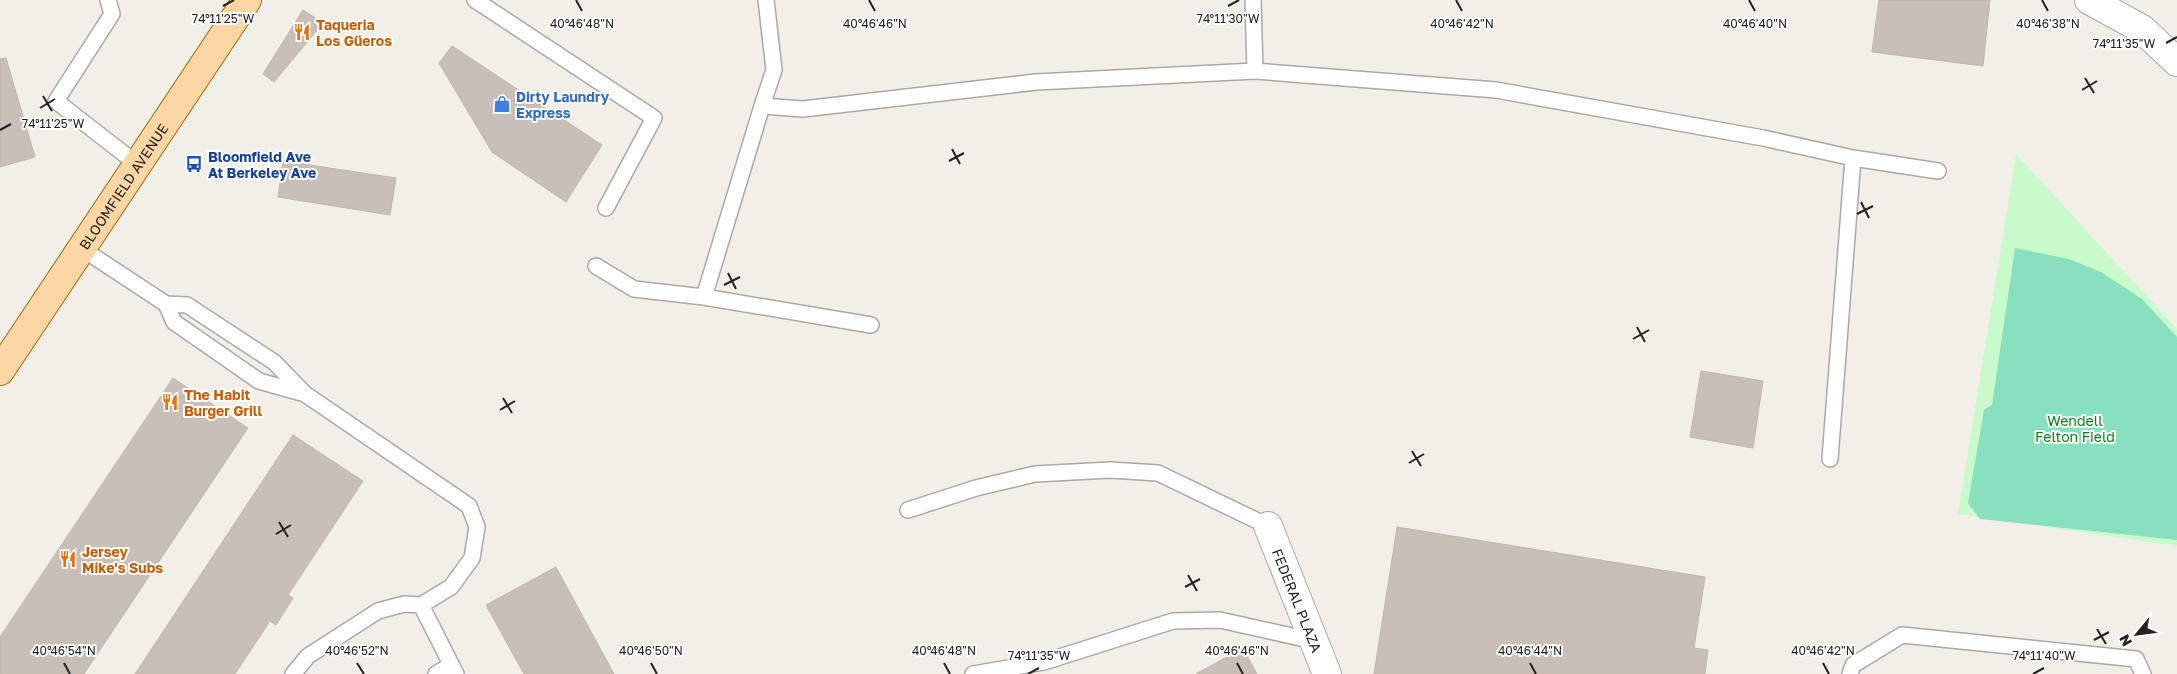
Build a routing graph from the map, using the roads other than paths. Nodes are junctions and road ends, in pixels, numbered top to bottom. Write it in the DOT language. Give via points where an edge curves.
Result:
graph roads {
  1 [pos="108,0"];
  2 [pos="247,0"];
  3 [pos="475,0"];
  4 [pos="766,0"];
  5 [pos="1253,0"];
  6 [pos="2089,0"];
  7 [pos="2177,62"];
  8 [pos="1255,71"];
  9 [pos="762,106"];
  10 [pos="1853,158"];
  11 [pos="137,164"];
  12 [pos="1938,170"];
  13 [pos="606,208"];
  14 [pos="82,248"];
  15 [pos="596,266"];
  16 [pos="704,297"];
  17 [pos="166,304"];
  18 [pos="871,325"];
  19 [pos="0,371"];
  20 [pos="306,394"];
  21 [pos="1830,458"];
  22 [pos="908,510"];
  23 [pos="1268,526"];
  24 [pos="421,605"];
  25 [pos="1314,641"];
  26 [pos="1041,668"];
  27 [pos="454,669"];
  28 [pos="293,674"];
  29 [pos="436,674"];
  30 [pos="973,674"];
  31 [pos="1327,674"];
  32 [pos="1850,674"];
  33 [pos="2143,674"];
  1 -- 11 [label="lane" via="112,14 56,101"];
  2 -- 11 [label="main road, BLOOMFIELD AVENUE"];
  3 -- 13 [label="lane" via="654,118"];
  4 -- 9 [label="lane" via="774,70"];
  5 -- 8 [label="lane"];
  6 -- 7 [label="street" via="2142,28"];
  8 -- 9 [label="lane" via="1036,82 803,109"];
  8 -- 10 [label="lane" via="1496,90 1762,138"];
  9 -- 16 [label="lane"];
  10 -- 12 [label="lane"];
  10 -- 21 [label="lane"];
  11 -- 14 [label="main road, BLOOMFIELD AVENUE"];
  14 -- 17 [label="lane"];
  14 -- 19 [label="main road, BLOOMFIELD AVENUE"];
  15 -- 16 [label="lane" via="634,289"];
  16 -- 18 [label="lane"];
  17 -- 20 [label="lane" via="187,305 274,362"];
  17 -- 20 [label="lane" via="174,322 259,381"];
  20 -- 24 [label="lane" via="469,506 476,528 472,558 451,587"];
  22 -- 23 [label="lane" via="976,488 1035,474 1110,470 1158,473"];
  23 -- 25 [label="street, FEDERAL PLAZA"];
  24 -- 27 [label="lane"];
  24 -- 28 [label="lane" via="404,604 378,611 308,656"];
  25 -- 26 [label="lane" via="1220,620 1173,621"];
  25 -- 31 [label="street, FEDERAL PLAZA"];
  26 -- 30 [label="lane"];
  27 -- 29 [label="lane"];
  32 -- 33 [label="lane" via="1854,665 1902,635 2136,659"];
}
